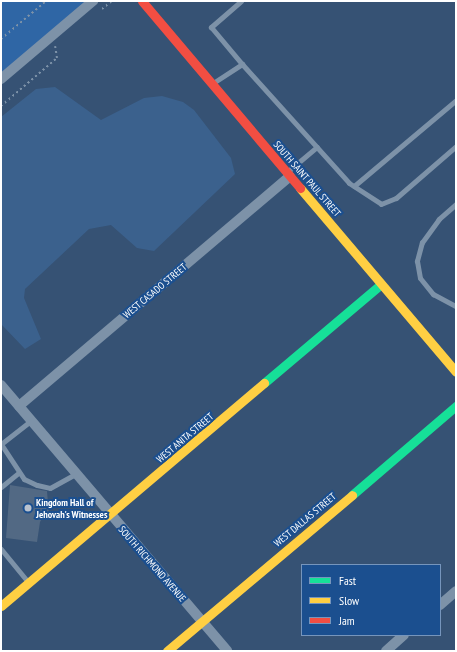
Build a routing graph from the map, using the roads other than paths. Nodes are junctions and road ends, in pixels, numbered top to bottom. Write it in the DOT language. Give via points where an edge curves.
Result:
graph roads {
  1 [pos="93,1"];
  2 [pos="142,1"];
  3 [pos="241,1"];
  4 [pos="242,64"];
  5 [pos="1,80"];
  6 [pos="212,84"];
  7 [pos="456,100"];
  8 [pos="456,146"];
  9 [pos="317,147"];
  10 [pos="288,174"];
  11 [pos="354,186"];
  12 [pos="456,204"];
  13 [pos="381,284"];
  14 [pos="456,306"];
  15 [pos="456,372"];
  16 [pos="1,385"];
  17 [pos="19,406"];
  18 [pos="456,406"];
  19 [pos="30,420"];
  20 [pos="1,444"];
  21 [pos="18,473"];
  22 [pos="75,474"];
  23 [pos="1,487"];
  24 [pos="110,515"];
  25 [pos="1,549"];
  26 [pos="29,583"];
  27 [pos="456,591"];
  28 [pos="441,604"];
  29 [pos="1,606"];
  30 [pos="202,622"];
  31 [pos="403,636"];
  32 [pos="167,651"];
  33 [pos="227,651"];
  34 [pos="386,651"];
  1 -- 5 [label="street"];
  2 -- 6 [label="street, SOUTH SAINT PAUL STREET"];
  3 -- 4 [label="lane" via="211,27"];
  4 -- 6 [label="lane"];
  4 -- 9 [label="lane"];
  6 -- 10 [label="street, SOUTH SAINT PAUL STREET"];
  7 -- 11 [label="lane"];
  8 -- 11 [label="lane" via="396,198 381,204"];
  9 -- 10 [label="lane"];
  9 -- 11 [label="lane"];
  10 -- 13 [label="street, SOUTH SAINT PAUL STREET"];
  10 -- 17 [label="street, WEST CASADO STREET"];
  12 -- 14 [label="lane" via="439,219 422,242 417,261 420,278 433,294"];
  13 -- 15 [label="street, SOUTH SAINT PAUL STREET"];
  13 -- 24 [label="street, WEST ANITA STREET"];
  16 -- 17 [label="street, SOUTH RICHMOND AVENUE"];
  17 -- 19 [label="street, SOUTH RICHMOND AVENUE"];
  18 -- 30 [label="street, WEST DALLAS STREET"];
  19 -- 20 [label="lane"];
  19 -- 22 [label="street, SOUTH RICHMOND AVENUE"];
  20 -- 21 [label="lane"];
  21 -- 22 [label="lane" via="37,485 50,488"];
  21 -- 23 [label="lane"];
  22 -- 24 [label="street, SOUTH RICHMOND AVENUE"];
  24 -- 26 [label="street, WEST ANITA STREET"];
  24 -- 30 [label="street, SOUTH RICHMOND AVENUE"];
  25 -- 26 [label="lane"];
  26 -- 29 [label="street, WEST ANITA STREET"];
  27 -- 28 [label="street"];
  30 -- 32 [label="street, WEST DALLAS STREET"];
  30 -- 33 [label="street, SOUTH RICHMOND AVENUE"];
  31 -- 34 [label="street"];
}
